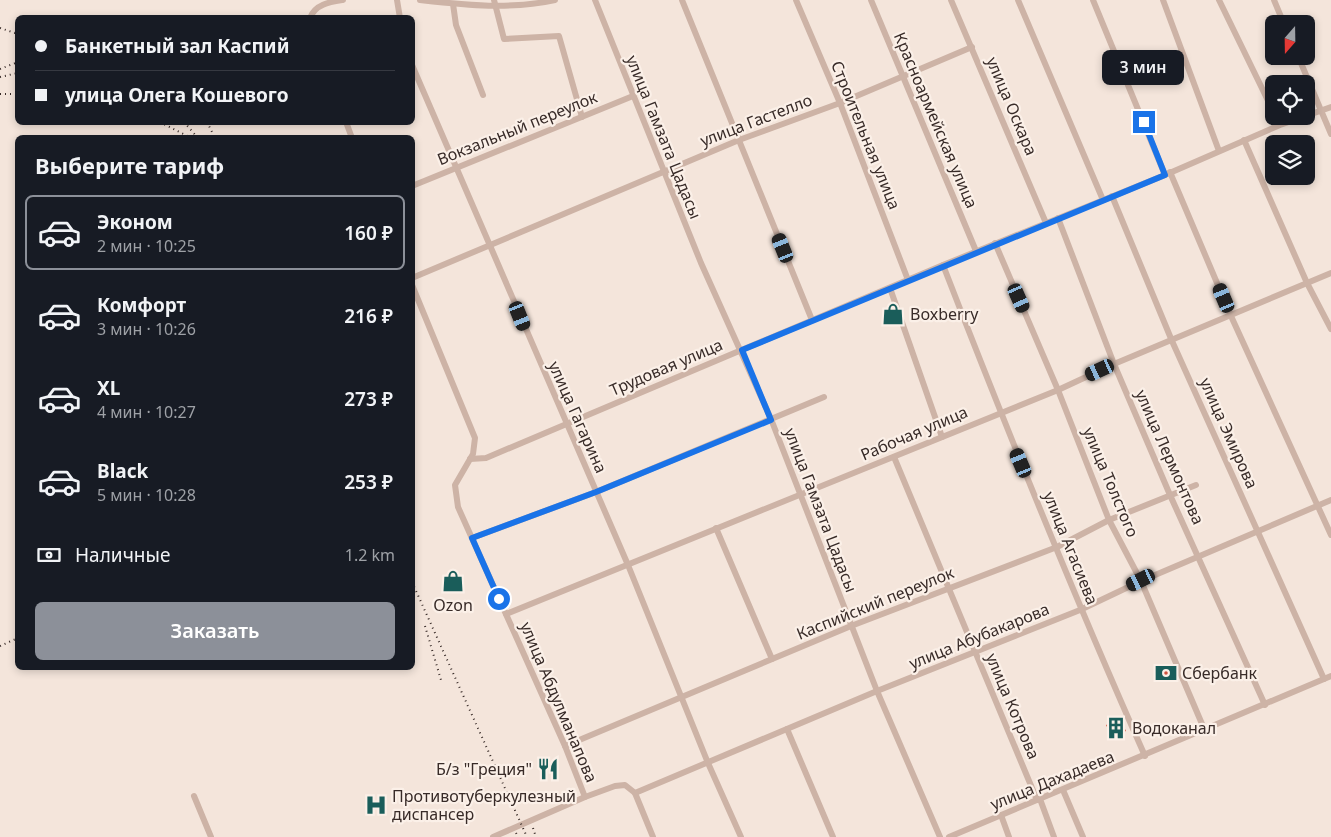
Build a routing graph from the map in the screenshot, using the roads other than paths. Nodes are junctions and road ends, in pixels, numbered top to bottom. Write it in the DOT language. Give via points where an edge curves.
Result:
graph roads {
  1 [pos="343,0"];
  2 [pos="397,0"];
  3 [pos="420,0"];
  4 [pos="494,0"];
  5 [pos="555,0"];
  6 [pos="595,0"];
  7 [pos="682,0"];
  8 [pos="796,0"];
  9 [pos="871,0"];
  10 [pos="951,0"];
  11 [pos="1018,0"];
  12 [pos="1093,0"];
  13 [pos="1163,0"];
  14 [pos="1219,0"];
  15 [pos="1274,0"];
  16 [pos="453,4"];
  17 [pos="497,7"];
  18 [pos="311,15"];
  19 [pos="400,15"];
  20 [pos="1280,15"];
  21 [pos="972,47"];
  22 [pos="1302,65"];
  23 [pos="415,72"];
  24 [pos="902,75"];
  25 [pos="483,95"];
  26 [pos="632,96"];
  27 [pos="1265,96"];
  28 [pos="840,102"];
  29 [pos="1331,107"];
  30 [pos="1321,112"];
  31 [pos="1315,114"];
  32 [pos="582,117"];
  33 [pos="1280,125"];
  34 [pos="1331,134"];
  35 [pos="739,140"];
  36 [pos="1244,140"];
  37 [pos="1219,151"];
  38 [pos="457,166"];
  39 [pos="663,172"];
  40 [pos="1167,173"];
  41 [pos="415,185"];
  42 [pos="1112,196"];
  43 [pos="1103,200"];
  44 [pos="1058,218"];
  45 [pos="1046,222"];
  46 [pos="995,243"];
  47 [pos="490,246"];
  48 [pos="976,251"];
  49 [pos="943,265"];
  50 [pos="1331,273"];
  51 [pos="415,277"];
  52 [pos="908,280"];
  53 [pos="1307,283"];
  54 [pos="890,288"];
  55 [pos="415,292"];
  56 [pos="1232,316"];
  57 [pos="812,320"];
  58 [pos="1331,329"];
  59 [pos="1172,341"];
  60 [pos="742,350"];
  61 [pos="1114,364"];
  62 [pos="1058,390"];
  63 [pos="824,396"];
  64 [pos="1000,413"];
  65 [pos="771,420"];
  66 [pos="566,424"];
  67 [pos="942,437"];
  68 [pos="894,457"];
  69 [pos="470,459"];
  70 [pos="1196,485"];
  71 [pos="596,492"];
  72 [pos="1170,495"];
  73 [pos="801,496"];
  74 [pos="1331,500"];
  75 [pos="1318,506"];
  76 [pos="1109,520"];
  77 [pos="716,528"];
  78 [pos="1258,533"];
  79 [pos="1331,535"];
  80 [pos="472,538"];
  81 [pos="1057,547"];
  82 [pos="1199,557"];
  83 [pos="628,565"];
  84 [pos="1141,580"];
  85 [pos="947,588"];
  86 [pos="1080,610"];
  87 [pos="506,614"];
  88 [pos="851,626"];
  89 [pos="975,652"];
  90 [pos="772,659"];
  91 [pos="1329,677"];
  92 [pos="877,691"];
  93 [pos="682,696"];
  94 [pos="1265,705"];
  95 [pos="787,729"];
  96 [pos="1205,730"];
  97 [pos="565,746"];
  98 [pos="1145,756"];
  99 [pos="708,763"];
  100 [pos="1063,790"];
  101 [pos="635,793"];
  102 [pos="194,796"];
  103 [pos="585,797"];
  104 [pos="1039,800"];
  105 [pos="1001,815"];
  106 [pos="211,837"];
  107 [pos="492,837"];
  108 [pos="653,837"];
  109 [pos="741,837"];
  110 [pos="832,837"];
  111 [pos="940,837"];
  112 [pos="949,837"];
  113 [pos="1009,837"];
  114 [pos="1054,837"];
  115 [pos="1083,837"];
  1 -- 18 [label="street" via="320,6"];
  2 -- 19 [label="street"];
  3 -- 16 [label="street"];
  4 -- 17 [label="street"];
  5 -- 17 [label="street"];
  6 -- 26 [label="street, улица Гамзата Цадасы"];
  7 -- 35 [label="street"];
  8 -- 28 [label="street, Строительная улица"];
  9 -- 24 [label="street, Красноармейская улица"];
  10 -- 21 [label="street, улица Оскара"];
  11 -- 43 [label="street"];
  12 -- 40 [label="street"];
  13 -- 37 [label="street"];
  14 -- 27 [label="street"];
  15 -- 20 [label="street"];
  16 -- 17 [label="street"];
  16 -- 25 [label="street" via="456,25"];
  17 -- 32 [label="street" via="504,39 559,36"];
  21 -- 24 [label="street, улица Гастелло"];
  21 -- 45 [label="street, улица Оскара"];
  22 -- 30 [label="street"];
  23 -- 38 [label="street, улица Гагарина"];
  24 -- 28 [label="street, улица Гастелло"];
  24 -- 48 [label="street, Красноармейская улица"];
  26 -- 32 [label="street, Вокзальный переулок"];
  26 -- 39 [label="street, улица Гамзата Цадасы"];
  28 -- 35 [label="street, улица Гастелло"];
  28 -- 52 [label="street, Строительная улица"];
  29 -- 30 [label="street, Трудовая улица"];
  30 -- 31 [label="street, Трудовая улица"];
  30 -- 34 [label="street"];
  32 -- 38 [label="street, Вокзальный переулок"];
  33 -- 36 [label="street, Трудовая улица"];
  35 -- 39 [label="street, улица Гастелло"];
  35 -- 57 [label="street"];
  36 -- 37 [label="street, Трудовая улица"];
  36 -- 53 [label="street"];
  37 -- 40 [label="street, Трудовая улица"];
  38 -- 41 [label="street, Вокзальный переулок"];
  38 -- 47 [label="street, улица Гагарина"];
  39 -- 47 [label="street, улица Гастелло"];
  39 -- 60 [label="street, улица Гамзата Цадасы"];
  40 -- 42 [label="street, Трудовая улица"];
  40 -- 56 [label="street"];
  42 -- 43 [label="street, Трудовая улица"];
  42 -- 59 [label="street, улица Эмирова"];
  43 -- 44 [label="street, Трудовая улица"];
  44 -- 45 [label="street, Трудовая улица"];
  44 -- 61 [label="street, улица Лермонтова"];
  45 -- 46 [label="street, Трудовая улица"];
  46 -- 48 [label="street, Трудовая улица"];
  46 -- 62 [label="street, улица Толстого"];
  47 -- 51 [label="street, улица Гастелло"];
  47 -- 66 [label="street, улица Гагарина"];
  48 -- 49 [label="street, Трудовая улица"];
  49 -- 52 [label="street, Трудовая улица"];
  49 -- 64 [label="street, улица Агасиева"];
  50 -- 53 [label="street, Рабочая улица"];
  52 -- 54 [label="street, Трудовая улица"];
  53 -- 56 [label="street, Рабочая улица"];
  53 -- 58 [label="street"];
  54 -- 57 [label="street, Трудовая улица"];
  54 -- 67 [label="street"];
  55 -- 69 [label="street, улица Абдулманапова" via="473,434 475,446"];
  56 -- 59 [label="street, Рабочая улица"];
  56 -- 75 [label="street"];
  57 -- 60 [label="street, Трудовая улица"];
  59 -- 61 [label="street, Рабочая улица"];
  59 -- 78 [label="street, улица Эмирова"];
  60 -- 65 [label="street, улица Гамзата Цадасы"];
  60 -- 66 [label="street, Трудовая улица"];
  61 -- 62 [label="street, Рабочая улица"];
  61 -- 72 [label="street, улица Лермонтова"];
  62 -- 64 [label="street, Рабочая улица"];
  62 -- 76 [label="street, улица Толстого"];
  63 -- 65 [label="street"];
  64 -- 67 [label="street, Рабочая улица"];
  64 -- 81 [label="street, улица Агасиева"];
  65 -- 71 [label="street"];
  65 -- 73 [label="street, улица Гамзата Цадасы"];
  66 -- 69 [label="street, Трудовая улица" via="486,458"];
  66 -- 71 [label="street, улица Гагарина"];
  67 -- 68 [label="street, Рабочая улица"];
  68 -- 73 [label="street, Рабочая улица"];
  68 -- 85 [label="street, улица Котрова"];
  69 -- 80 [label="street, улица Абдулманапова" via="455,485 458,507"];
  70 -- 72 [label="street, Каспийский переулок"];
  71 -- 80 [label="street"];
  71 -- 83 [label="street, улица Гагарина"];
  72 -- 76 [label="street, Каспийский переулок"];
  72 -- 82 [label="street, улица Лермонтова"];
  73 -- 77 [label="street, Рабочая улица"];
  73 -- 88 [label="street, улица Гамзата Цадасы"];
  74 -- 75 [label="street, улица Абубакарова"];
  75 -- 78 [label="street, улица Абубакарова"];
  75 -- 79 [label="street"];
  76 -- 81 [label="street, Каспийский переулок"];
  76 -- 84 [label="street, улица Толстого"];
  77 -- 83 [label="street, Рабочая улица"];
  77 -- 90 [label="street"];
  78 -- 82 [label="street, улица Абубакарова"];
  78 -- 91 [label="street, улица Эмирова"];
  80 -- 87 [label="street, улица Абдулманапова"];
  81 -- 85 [label="street, Каспийский переулок"];
  81 -- 86 [label="street, улица Агасиева"];
  82 -- 84 [label="street, улица Абубакарова"];
  82 -- 94 [label="street, улица Лермонтова"];
  83 -- 87 [label="street, Рабочая улица"];
  83 -- 93 [label="street, улица Гагарина"];
  84 -- 86 [label="street, улица Абубакарова"];
  84 -- 96 [label="street, улица Толстого"];
  85 -- 88 [label="street, Каспийский переулок"];
  85 -- 89 [label="street, улица Котрова"];
  86 -- 89 [label="street, улица Абубакарова"];
  86 -- 98 [label="street, улица Агасиева"];
  87 -- 97 [label="street, улица Абдулманапова"];
  88 -- 90 [label="street, Каспийский переулок"];
  88 -- 92 [label="street, улица Гамзата Цадасы"];
  89 -- 92 [label="street, улица Абубакарова"];
  89 -- 104 [label="street, улица Котрова"];
  90 -- 93 [label="street, Каспийский переулок"];
  91 -- 94 [label="street, улица Дахадаева"];
  92 -- 95 [label="street, улица Абубакарова"];
  92 -- 111 [label="street, улица Гамзата Цадасы"];
  93 -- 97 [label="street, Каспийский переулок"];
  93 -- 99 [label="street, улица Гагарина"];
  94 -- 96 [label="street, улица Дахадаева"];
  95 -- 99 [label="street, улица Абубакарова"];
  95 -- 110 [label="street"];
  96 -- 98 [label="street, улица Дахадаева"];
  97 -- 103 [label="street, улица Абдулманапова"];
  98 -- 100 [label="street, улица Дахадаева"];
  99 -- 101 [label="street, улица Абубакарова"];
  99 -- 109 [label="street, улица Гагарина"];
  100 -- 104 [label="street, улица Дахадаева"];
  100 -- 115 [label="street"];
  101 -- 103 [label="street" via="625,786 615,786"];
  101 -- 108 [label="street"];
  102 -- 106 [label="street"];
  103 -- 107 [label="street"];
  104 -- 105 [label="street, улица Дахадаева"];
  104 -- 114 [label="street, улица Котрова"];
  105 -- 112 [label="street, улица Дахадаева"];
  105 -- 113 [label="street"];
}
